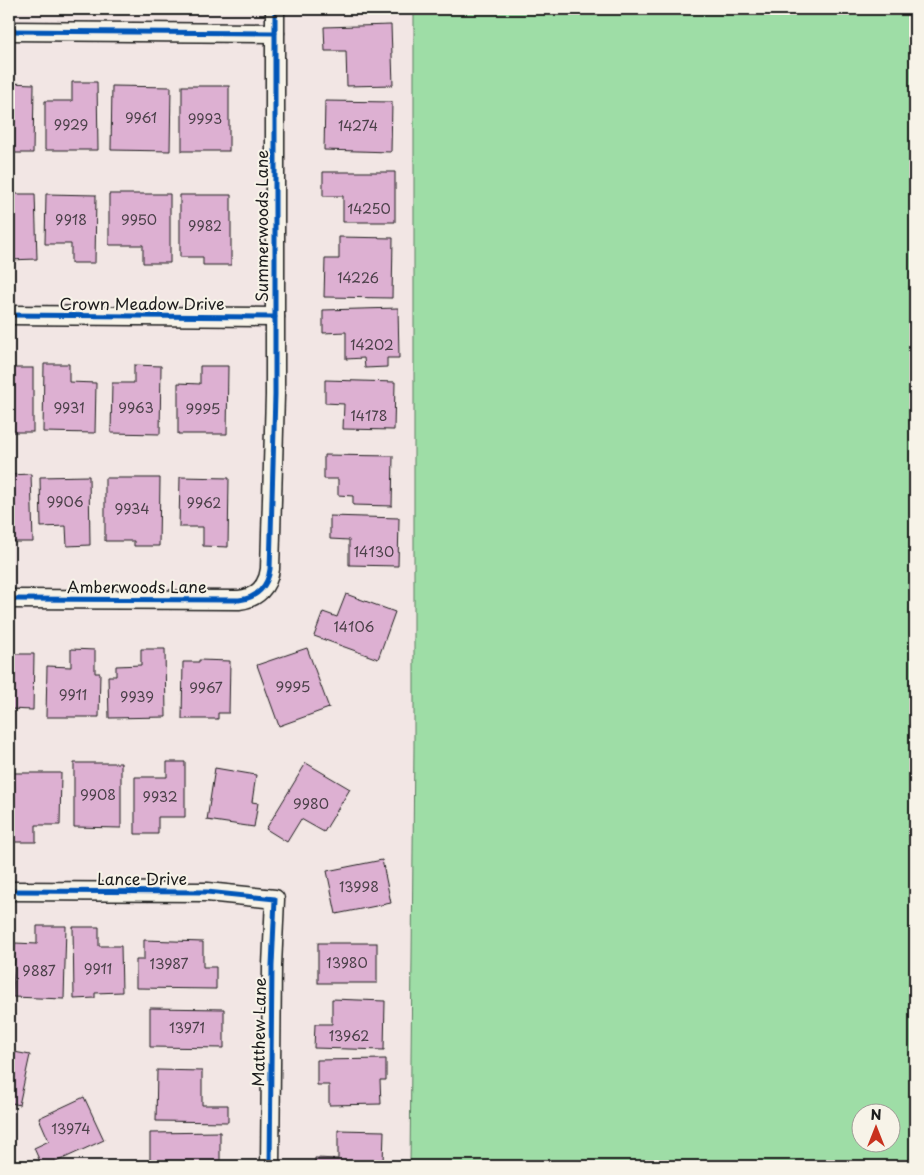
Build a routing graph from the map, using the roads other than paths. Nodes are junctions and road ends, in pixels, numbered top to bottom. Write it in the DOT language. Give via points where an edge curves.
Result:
graph roads {
  1 [pos="275,9"];
  2 [pos="9,31"];
  3 [pos="275,33"];
  4 [pos="9,315"];
  5 [pos="275,317"];
  6 [pos="261,590"];
  7 [pos="9,599"];
  8 [pos="9,891"];
  9 [pos="274,899"];
  10 [pos="270,1166"];
  1 -- 3 [label="street, Summerwoods Lane"];
  2 -- 3 [label="street"];
  3 -- 5 [label="street, Summerwoods Lane"];
  4 -- 5 [label="street, Crown Meadow Drive"];
  5 -- 6 [label="street, Summerwoods Lane" via="270,569"];
  6 -- 7 [label="street, Amberwoods Lane" via="253,597 239,600"];
  8 -- 9 [label="street, Lance Drive" via="207,892"];
  9 -- 10 [label="street, Matthew Lane"];
}
